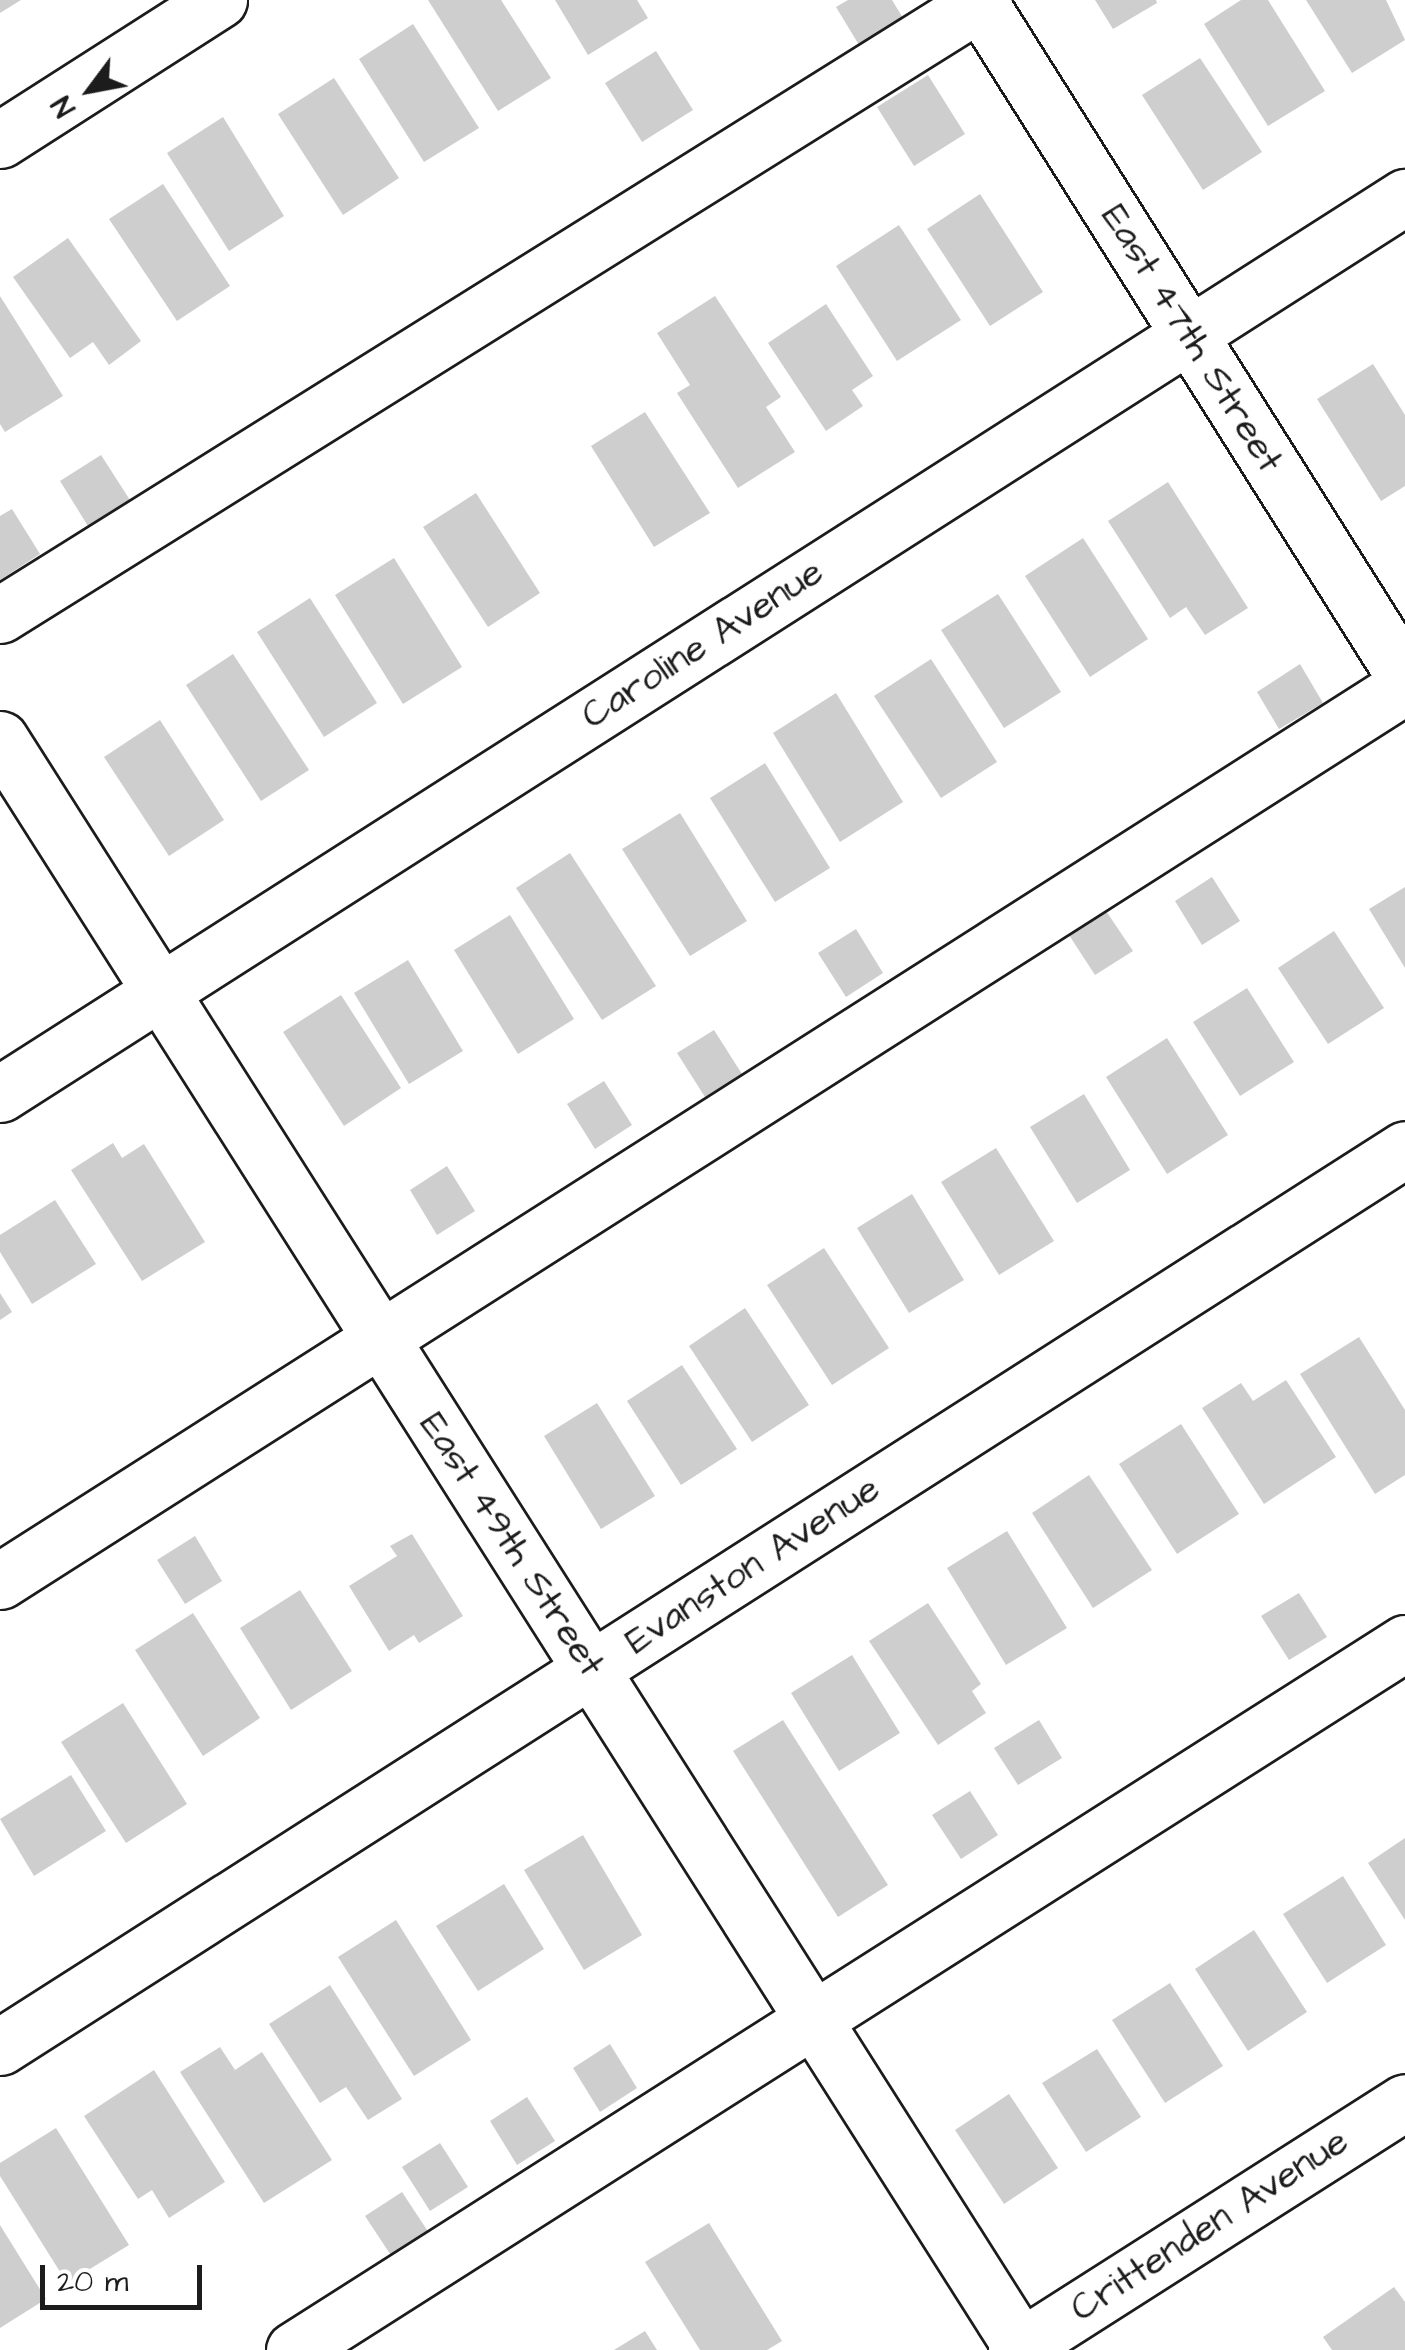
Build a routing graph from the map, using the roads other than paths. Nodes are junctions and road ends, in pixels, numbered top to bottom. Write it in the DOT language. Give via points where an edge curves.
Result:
graph roads {
  1 [pos="219,0"];
  2 [pos="980,1"];
  3 [pos="0,140"];
  4 [pos="1405,197"];
  5 [pos="1189,335"];
  6 [pos="0,615"];
  7 [pos="1405,677"];
  8 [pos="1405,686"];
  9 [pos="0,739"];
  10 [pos="160,992"];
  11 [pos="0,1094"];
  12 [pos="1405,1149"];
  13 [pos="380,1338"];
  14 [pos="0,1581"];
  15 [pos="1405,1643"];
  16 [pos="591,1669"];
  17 [pos="813,2020"];
  18 [pos="0,2047"];
  19 [pos="1405,2102"];
  20 [pos="1020,2349"];
  21 [pos="294,2350"];
  1 -- 3 [label="street"];
  2 -- 5 [label="street, East 47th Street"];
  2 -- 6 [label="street"];
  4 -- 5 [label="street, Caroline Avenue"];
  5 -- 7 [label="street, East 47th Street"];
  5 -- 10 [label="street, Caroline Avenue"];
  8 -- 13 [label="street"];
  9 -- 10 [label="street, East 49th Street"];
  10 -- 11 [label="street, Caroline Avenue"];
  10 -- 13 [label="street, East 49th Street"];
  12 -- 16 [label="street, Evanston Avenue"];
  13 -- 14 [label="street"];
  13 -- 16 [label="street, East 49th Street"];
  15 -- 17 [label="street"];
  16 -- 17 [label="street, East 49th Street"];
  16 -- 18 [label="street, Evanston Avenue"];
  17 -- 20 [label="street, East 49th Street"];
  17 -- 21 [label="street"];
  19 -- 20 [label="street, Crittenden Avenue"];
}
